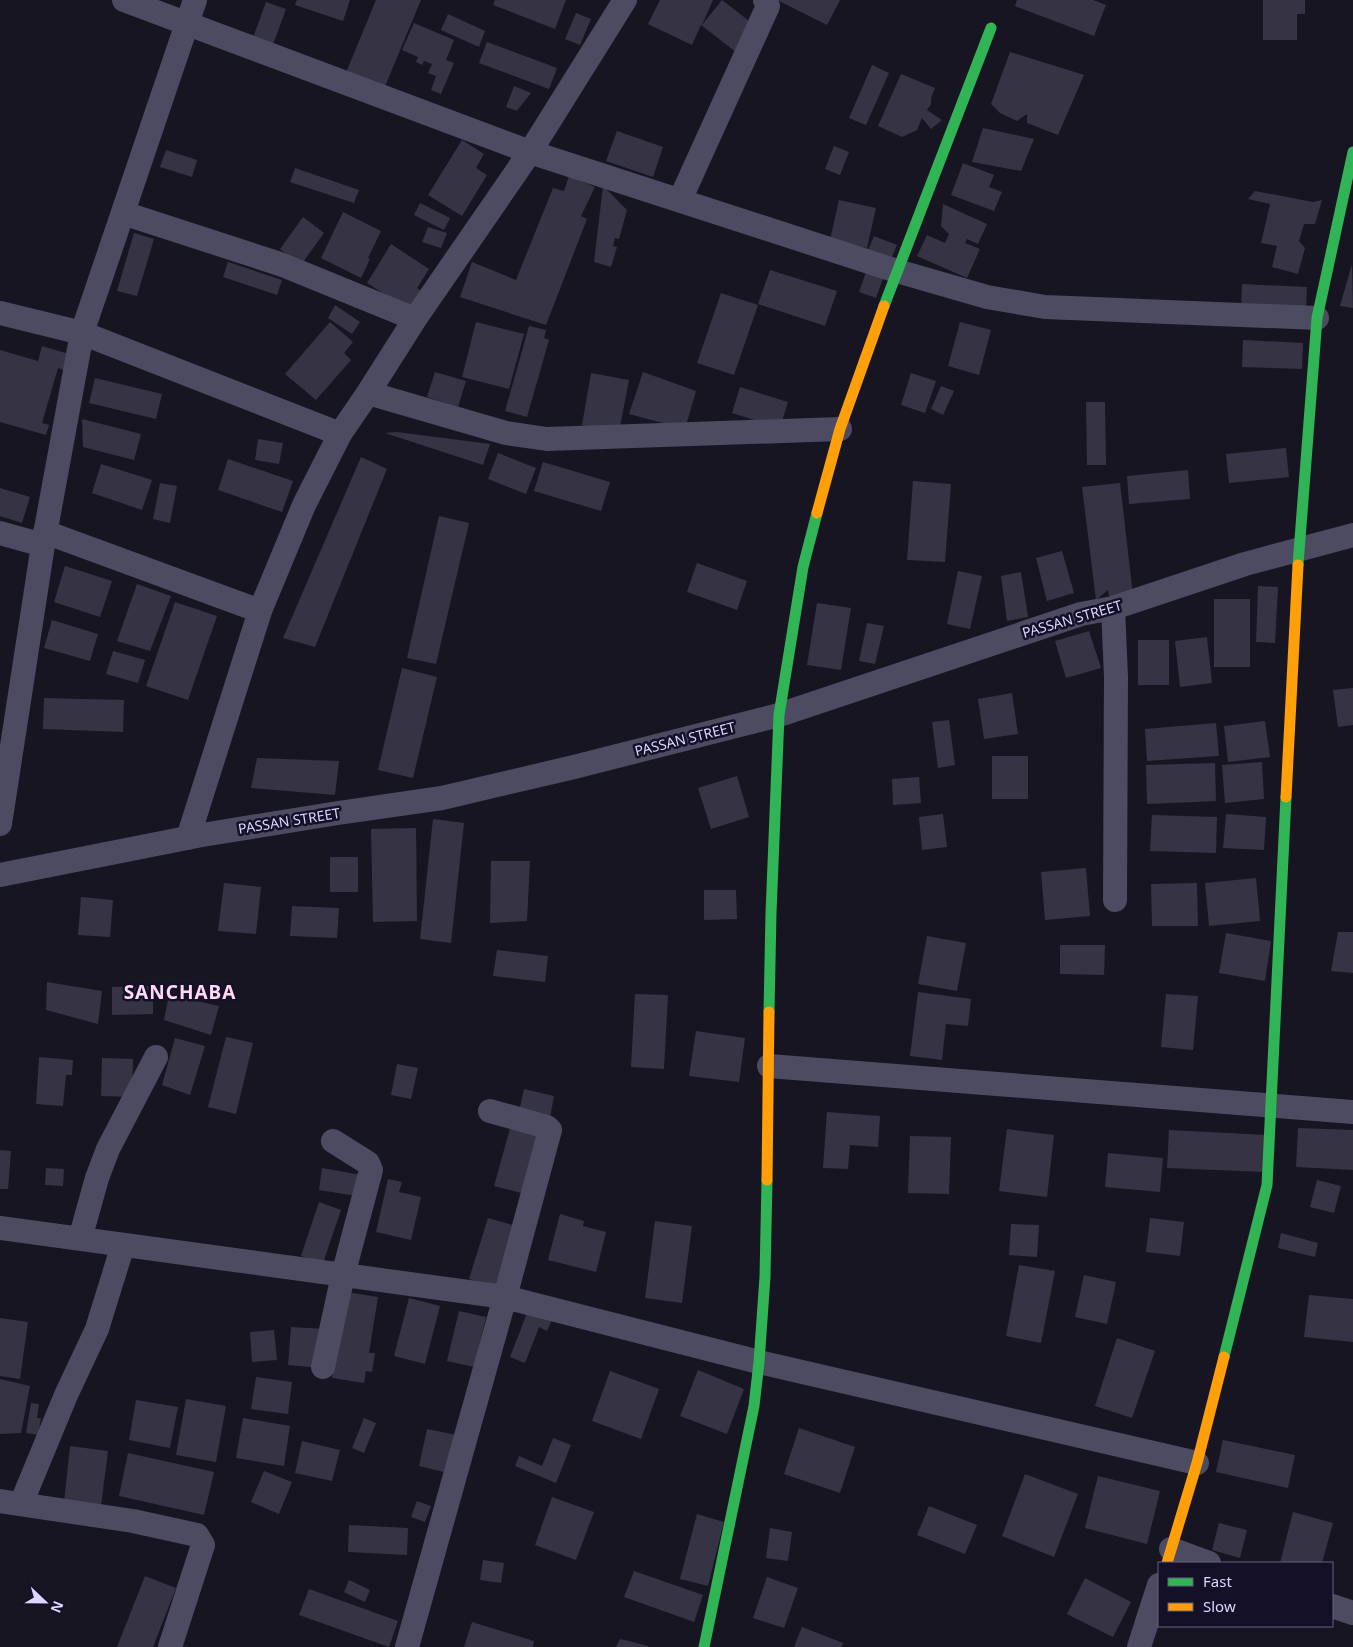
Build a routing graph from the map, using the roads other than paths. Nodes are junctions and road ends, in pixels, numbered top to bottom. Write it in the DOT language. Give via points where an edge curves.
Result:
graph roads {
  1 [pos="124,0"];
  2 [pos="195,0"];
  3 [pos="625,0"];
  4 [pos="765,0"];
  5 [pos="187,24"];
  6 [pos="991,28"];
  7 [pos="530,152"];
  8 [pos="1353,152"];
  9 [pos="680,200"];
  10 [pos="123,213"];
  11 [pos="897,271"];
  12 [pos="0,313"];
  13 [pos="1317,318"];
  14 [pos="415,319"];
  15 [pos="82,333"];
  16 [pos="368,393"];
  17 [pos="840,429"];
  18 [pos="340,434"];
  19 [pos="0,533"];
  20 [pos="1353,535"];
  21 [pos="44,539"];
  22 [pos="1299,549"];
  23 [pos="1113,608"];
  24 [pos="260,611"];
  25 [pos="778,715"];
  26 [pos="0,824"];
  27 [pos="188,838"];
  28 [pos="0,875"];
  29 [pos="1115,900"];
  30 [pos="156,1056"];
  31 [pos="769,1066"];
  32 [pos="1272,1106"];
  33 [pos="490,1111"];
  34 [pos="1353,1112"];
  35 [pos="334,1141"];
  36 [pos="0,1228"];
  37 [pos="80,1239"];
  38 [pos="123,1245"];
  39 [pos="343,1275"];
  40 [pos="505,1297"];
  41 [pos="758,1362"];
  42 [pos="323,1367"];
  43 [pos="1196,1463"];
  44 [pos="11,1502"];
  45 [pos="1169,1556"];
  46 [pos="1203,1562"];
  47 [pos="1158,1588"];
  48 [pos="1333,1606"];
  49 [pos="1353,1613"];
  50 [pos="170,1647"];
  51 [pos="407,1647"];
  52 [pos="704,1647"];
  53 [pos="1139,1647"];
  1 -- 5 [label="street"];
  2 -- 5 [label="street"];
  3 -- 7 [label="street"];
  4 -- 9 [label="street" via="768,6"];
  5 -- 7 [label="street"];
  5 -- 10 [label="street"];
  6 -- 11 [label="street"];
  7 -- 9 [label="street"];
  7 -- 14 [label="street"];
  8 -- 13 [label="street"];
  9 -- 11 [label="street"];
  10 -- 14 [label="street" via="280,264"];
  10 -- 15 [label="street"];
  11 -- 13 [label="street" via="987,297 1045,306"];
  11 -- 17 [label="street"];
  12 -- 15 [label="street"];
  13 -- 22 [label="street"];
  14 -- 16 [label="street"];
  15 -- 18 [label="street"];
  15 -- 21 [label="street"];
  16 -- 17 [label="street" via="506,433 547,439"];
  16 -- 18 [label="street"];
  17 -- 25 [label="street" via="803,567"];
  18 -- 24 [label="street" via="304,505"];
  19 -- 21 [label="street"];
  20 -- 22 [label="street, PASSAN STREET"];
  21 -- 24 [label="street"];
  21 -- 26 [label="street"];
  22 -- 23 [label="street, PASSAN STREET"];
  22 -- 32 [label="street"];
  23 -- 25 [label="street, PASSAN STREET" via="1081,614"];
  23 -- 29 [label="street" via="1116,677"];
  24 -- 27 [label="street"];
  25 -- 27 [label="street, PASSAN STREET" via="442,798"];
  25 -- 31 [label="street"];
  27 -- 28 [label="street, PASSAN STREET"];
  30 -- 37 [label="street" via="108,1149"];
  31 -- 32 [label="street"];
  31 -- 41 [label="street" via="765,1277"];
  32 -- 34 [label="street"];
  32 -- 43 [label="street" via="1267,1185"];
  33 -- 40 [label="street" via="550,1130"];
  35 -- 39 [label="street" via="368,1162 371,1170"];
  36 -- 37 [label="street"];
  37 -- 38 [label="street"];
  38 -- 39 [label="street"];
  38 -- 44 [label="street" via="96,1329"];
  39 -- 40 [label="street"];
  39 -- 42 [label="street"];
  40 -- 41 [label="street"];
  40 -- 51 [label="street"];
  41 -- 43 [label="street"];
  41 -- 52 [label="street" via="754,1406"];
  43 -- 45 [label="street"];
  44 -- 50 [label="street" via="197,1534 203,1545"];
  45 -- 46 [label="street"];
  47 -- 53 [label="street"];
  48 -- 49 [label="street"];
}
